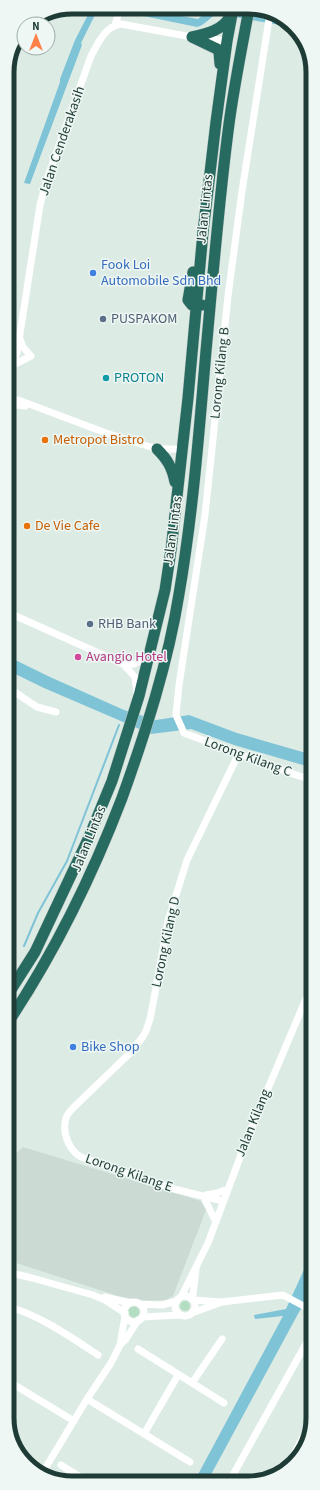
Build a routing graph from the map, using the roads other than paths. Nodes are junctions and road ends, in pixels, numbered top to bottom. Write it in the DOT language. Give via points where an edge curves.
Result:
graph roads {
  1 [pos="118,14"];
  2 [pos="231,14"];
  3 [pos="231,14"];
  4 [pos="248,14"];
  5 [pos="269,18"];
  6 [pos="115,25"];
  7 [pos="192,37"];
  8 [pos="227,41"];
  9 [pos="240,60"];
  10 [pos="219,95"];
  11 [pos="211,297"];
  12 [pos="196,306"];
  13 [pos="20,338"];
  14 [pos="14,361"];
  15 [pos="14,368"];
  16 [pos="14,400"];
  17 [pos="14,405"];
  18 [pos="37,408"];
  19 [pos="199,437"];
  20 [pos="157,449"];
  21 [pos="181,449"];
  22 [pos="177,492"];
  23 [pos="191,517"];
  24 [pos="171,550"];
  25 [pos="14,615"];
  26 [pos="152,645"];
  27 [pos="123,664"];
  28 [pos="14,692"];
  29 [pos="56,712"];
  30 [pos="134,712"];
  31 [pos="184,733"];
  32 [pos="239,753"];
  33 [pos="306,778"];
  34 [pos="14,985"];
  35 [pos="306,998"];
  36 [pos="14,1014"];
  37 [pos="69,1113"];
  38 [pos="228,1189"];
  39 [pos="204,1198"];
  40 [pos="222,1203"];
  41 [pos="216,1222"];
  42 [pos="197,1266"];
  43 [pos="14,1274"];
  44 [pos="93,1295"];
  45 [pos="179,1299"];
  46 [pos="192,1299"];
  47 [pos="222,1302"];
  48 [pos="130,1303"];
  49 [pos="140,1304"];
  50 [pos="14,1308"];
  51 [pos="306,1308"];
  52 [pos="192,1313"];
  53 [pos="125,1314"];
  54 [pos="181,1315"];
  55 [pos="140,1319"];
  56 [pos="222,1339"];
  57 [pos="306,1344"];
  58 [pos="120,1345"];
  59 [pos="138,1350"];
  60 [pos="98,1355"];
  61 [pos="178,1375"];
  62 [pos="192,1384"];
  63 [pos="14,1385"];
  64 [pos="87,1399"];
  65 [pos="224,1403"];
  66 [pos="74,1421"];
  67 [pos="144,1434"];
  68 [pos="190,1462"];
  69 [pos="61,1465"];
  70 [pos="45,1469"];
  71 [pos="78,1476"];
  72 [pos="232,1476"];
  1 -- 6 [label="street"];
  2 -- 7 [label="highway" via="222,26 212,32"];
  3 -- 8 [label="highway, Jalan Lintas"];
  4 -- 9 [label="highway, Jalan Lintas"];
  5 -- 31 [label="street, Lorong Kilang B" via="228,296 205,516 178,684 176,715"];
  6 -- 7 [label="street"];
  6 -- 13 [label="street, Jalan Cenderakasih" via="109,28 100,40 92,56 47,179 40,205"];
  7 -- 8 [label="street"];
  7 -- 10 [label="highway" via="219,52"];
  8 -- 9 [label="highway" via="237,49"];
  8 -- 10 [label="highway, Jalan Lintas"];
  9 -- 11 [label="highway, Jalan Lintas" via="229,124"];
  10 -- 12 [label="highway, Jalan Lintas" via="203,232 199,240 188,300"];
  11 -- 12 [label="highway" via="207,303"];
  11 -- 19 [label="highway, Jalan Lintas"];
  12 -- 21 [label="highway, Jalan Lintas"];
  13 -- 14 [label="street, Jalan Cenderakasih"];
  13 -- 15 [label="street" via="23,347 31,356"];
  16 -- 18 [label="street"];
  17 -- 18 [label="street"];
  18 -- 20 [label="street"];
  19 -- 21 [label="highway" via="190,446"];
  19 -- 23 [label="highway, Jalan Lintas"];
  20 -- 21 [label="street"];
  20 -- 22 [label="highway" via="171,466"];
  21 -- 22 [label="highway, Jalan Lintas"];
  22 -- 24 [label="highway, Jalan Lintas"];
  23 -- 24 [label="highway" via="185,517"];
  23 -- 36 [label="highway, Jalan Lintas" via="179,596 166,654 136,759 108,836 89,879 31,989"];
  24 -- 26 [label="highway, Jalan Lintas"];
  25 -- 27 [label="street"];
  26 -- 27 [label="street" via="137,663"];
  26 -- 30 [label="highway, Jalan Lintas"];
  27 -- 30 [label="street" via="136,680"];
  28 -- 29 [label="street" via="37,707"];
  30 -- 34 [label="highway, Jalan Lintas" via="112,781 90,837 35,952"];
  31 -- 32 [label="street, Lorong Kilang C"];
  32 -- 33 [label="street, Lorong Kilang C"];
  32 -- 37 [label="street, Lorong Kilang D" via="187,860 168,921 146,1030 132,1050"];
  35 -- 38 [label="street, Jalan Kilang"];
  37 -- 39 [label="street, Lorong Kilang E" via="65,1122 66,1132 70,1147 76,1154"];
  38 -- 39 [label="street"];
  38 -- 40 [label="street, Jalan Kilang"];
  39 -- 40 [label="street, Lorong Kilang E"];
  39 -- 41 [label="street"];
  40 -- 41 [label="street, Jalan Kilang"];
  41 -- 42 [label="street, Jalan Kilang"];
  42 -- 45 [label="street, Jalan Kilang"];
  42 -- 46 [label="street, Jalan Kilang"];
  43 -- 44 [label="street"];
  44 -- 48 [label="street"];
  44 -- 53 [label="street"];
  45 -- 46 [label="street" via="187,1296"];
  45 -- 49 [label="street" via="162,1305"];
  45 -- 54 [label="street" via="176,1309"];
  46 -- 47 [label="street"];
  46 -- 52 [label="street" via="195,1307"];
  47 -- 51 [label="street" via="278,1295 288,1297"];
  47 -- 52 [label="street"];
  48 -- 49 [label="street"];
  48 -- 53 [label="street"];
  49 -- 55 [label="street" via="144,1310"];
  50 -- 60 [label="street" via="44,1320"];
  52 -- 54 [label="street"];
  53 -- 55 [label="street" via="131,1321"];
  53 -- 58 [label="street"];
  54 -- 55 [label="street"];
  55 -- 58 [label="street"];
  56 -- 62 [label="street"];
  57 -- 72 [label="street"];
  58 -- 64 [label="street"];
  59 -- 61 [label="street"];
  61 -- 62 [label="street"];
  61 -- 67 [label="street"];
  62 -- 65 [label="street"];
  63 -- 66 [label="street"];
  64 -- 66 [label="street"];
  64 -- 67 [label="street"];
  66 -- 70 [label="street"];
  67 -- 68 [label="street"];
  69 -- 71 [label="street"];
}
